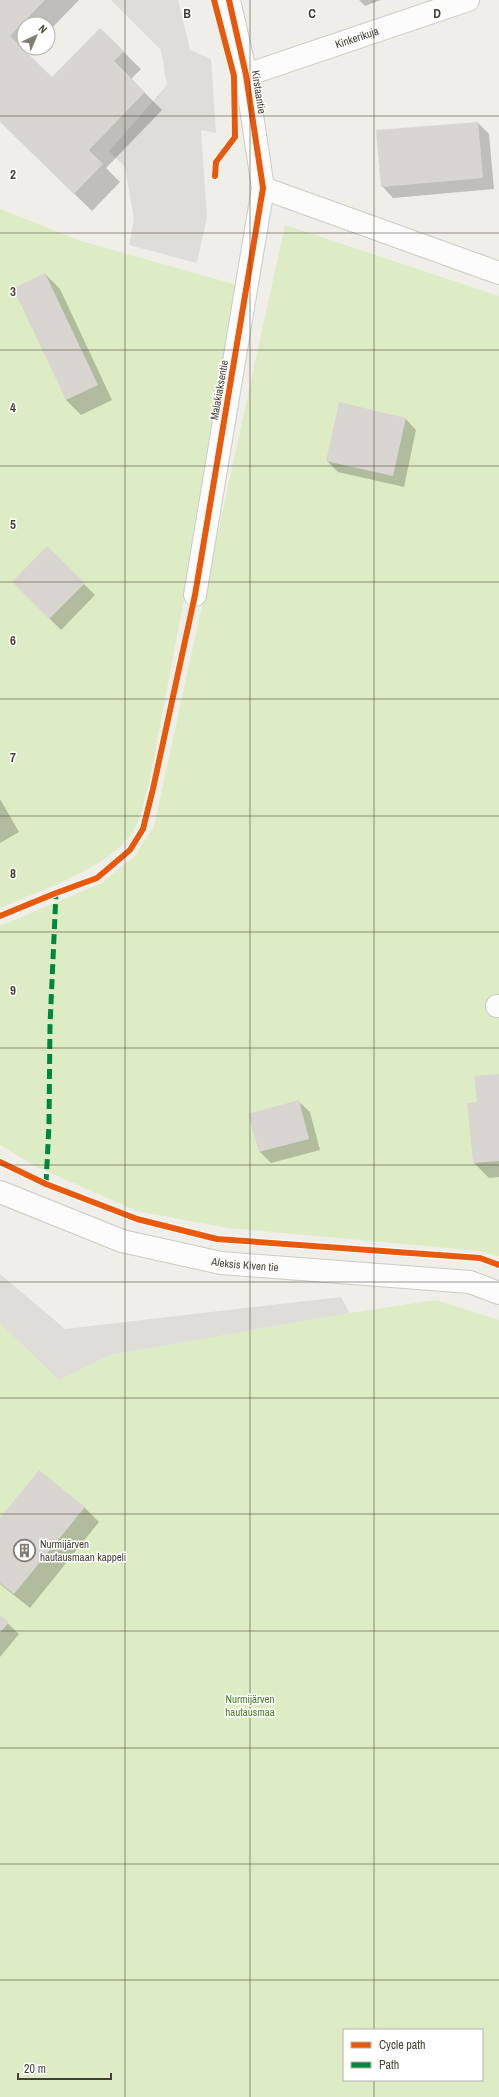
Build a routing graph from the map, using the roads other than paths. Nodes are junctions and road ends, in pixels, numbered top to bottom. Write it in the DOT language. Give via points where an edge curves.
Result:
graph roads {
  1 [pos="229,0"];
  2 [pos="468,0"];
  3 [pos="246,74"];
  4 [pos="263,188"];
  5 [pos="499,274"];
  6 [pos="195,595"];
  7 [pos="0,1192"];
  8 [pos="499,1293"];
  1 -- 3 [label="street, Kirstaantie"];
  2 -- 3 [label="street, Kinkerikuja"];
  3 -- 4 [label="street, Kirstaantie"];
  4 -- 5 [label="street"];
  4 -- 6 [label="street, Malakiaksentie"];
  7 -- 8 [label="street, Aleksis Kiven tie" via="122,1241 221,1263 470,1282"];
}
